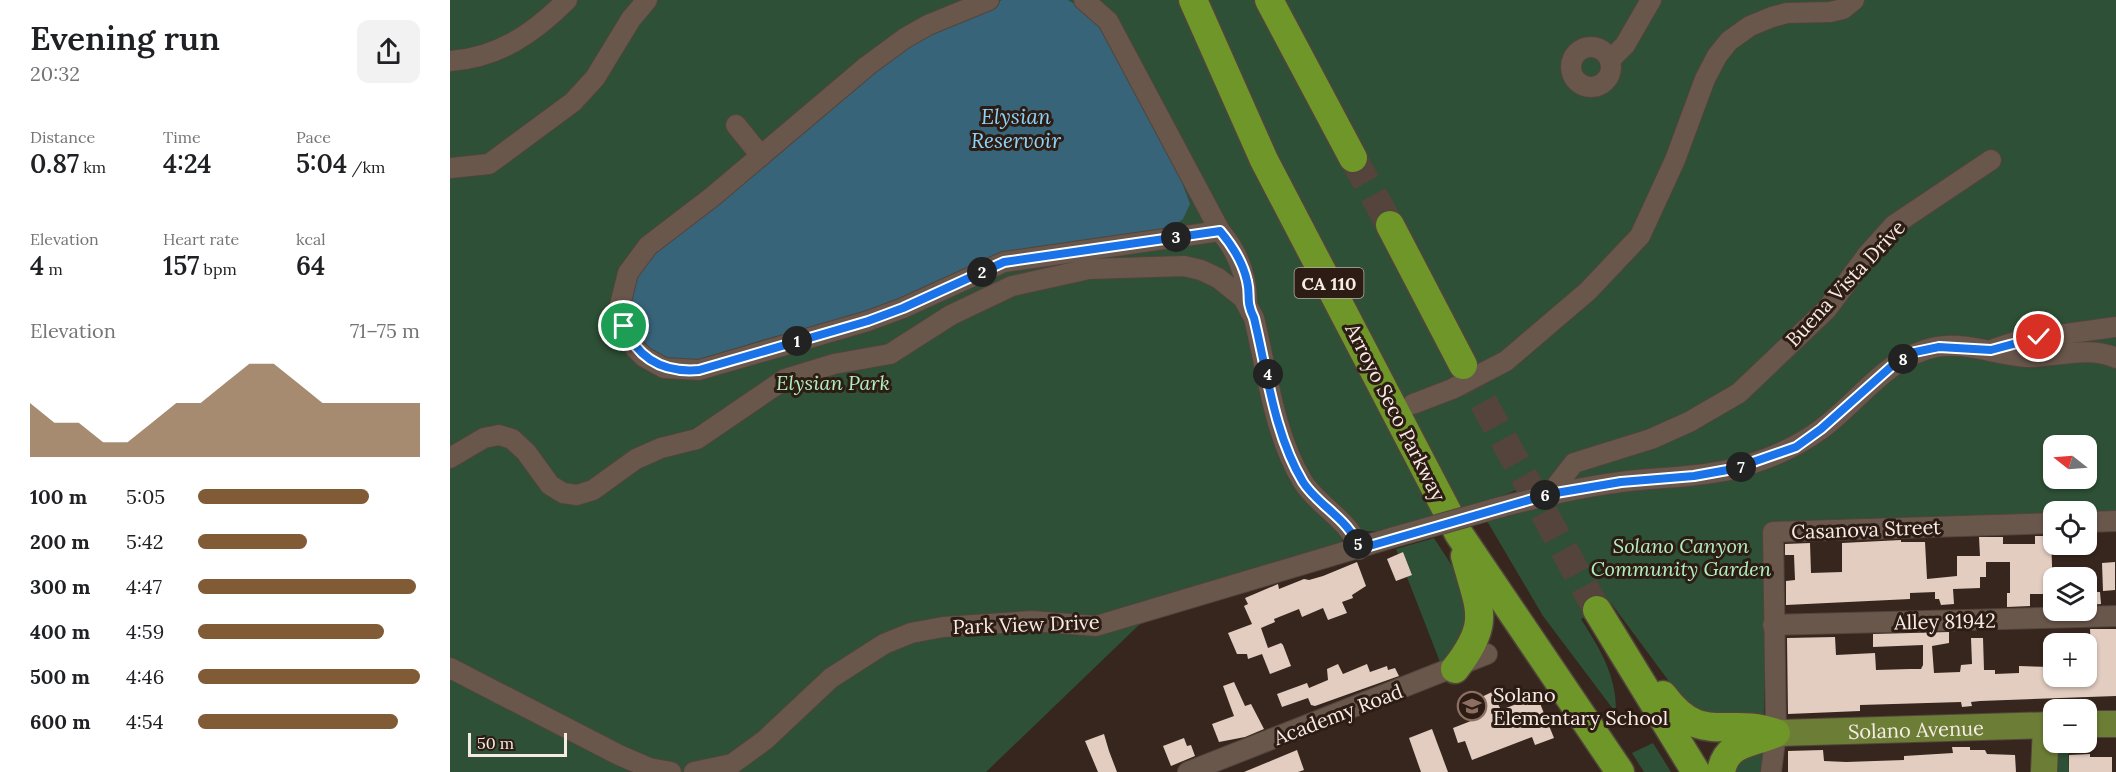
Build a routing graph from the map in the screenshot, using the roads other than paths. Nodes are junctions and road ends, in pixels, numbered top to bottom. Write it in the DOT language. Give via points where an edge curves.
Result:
graph roads {
  1 [pos="567,0"];
  2 [pos="647,0"];
  3 [pos="989,0"];
  4 [pos="1083,0"];
  5 [pos="1179,0"];
  6 [pos="1193,0"];
  7 [pos="1269,0"];
  8 [pos="1651,0"];
  9 [pos="1854,0"];
  10 [pos="1610,60"];
  11 [pos="450,61"];
  12 [pos="736,125"];
  13 [pos="761,156"];
  14 [pos="1353,158"];
  15 [pos="1264,160"];
  16 [pos="1991,160"];
  17 [pos="450,168"];
  18 [pos="1390,225"];
  19 [pos="1220,231"];
  20 [pos="1246,302"];
  21 [pos="2116,327"];
  22 [pos="1991,350"];
  23 [pos="2116,358"];
  24 [pos="1464,365"];
  25 [pos="1413,404"];
  26 [pos="450,458"];
  27 [pos="1550,494"];
  28 [pos="2116,521"];
  29 [pos="2097,522"];
  30 [pos="2043,523"];
  31 [pos="1459,534"];
  32 [pos="1359,549"];
  33 [pos="1597,610"];
  34 [pos="2116,616"];
  35 [pos="1773,625"];
  36 [pos="1486,654"];
  37 [pos="450,668"];
  38 [pos="1455,669"];
  39 [pos="1636,673"];
  40 [pos="2097,724"];
  41 [pos="2116,724"];
  42 [pos="2043,725"];
  43 [pos="1776,733"];
  44 [pos="2046,753"];
  45 [pos="1211,768"];
  46 [pos="671,772"];
  47 [pos="694,772"];
  48 [pos="1188,772"];
  49 [pos="1620,772"];
  50 [pos="1696,772"];
  51 [pos="1721,772"];
  52 [pos="1772,772"];
  53 [pos="2044,772"];
  1 -- 11 [label="street" via="525,36 497,51"];
  2 -- 17 [label="street" via="595,78 573,102 489,164"];
  3 -- 13 [label="street" via="905,38"];
  4 -- 19 [label="street" via="1108,21"];
  5 -- 15 [label="highway"];
  6 -- 15 [label="highway, Arroyo Seco Parkway / CA 110"];
  7 -- 14 [label="highway"];
  8 -- 10 [label="street" via="1625,45"];
  9 -- 25 [label="street" via="1843,9 1830,12 1772,17 1729,41 1705,79 1675,160 1640,236 1588,291 1506,361"];
  12 -- 13 [label="street"];
  13 -- 19 [label="street" via="648,246 628,273 620,305 624,326 635,348 653,363 676,370 699,370 868,321 1004,262"];
  15 -- 31 [label="highway, Arroyo Seco Parkway / CA 110"];
  16 -- 27 [label="street, Buena Vista Drive" via="1894,225 1827,309 1739,393 1651,439 1574,463"];
  18 -- 24 [label="highway"];
  19 -- 20 [label="street" via="1231,243 1247,282"];
  20 -- 26 [label="street" via="1218,278 1184,266 1089,269 1012,286 951,315 890,354 834,364 785,380 696,439 636,459 593,490 577,495 550,485 526,452 512,439 500,435 484,438"];
  20 -- 32 [label="street" via="1254,318 1290,456 1303,483 1354,535"];
  21 -- 22 [label="street" via="2021,340"];
  22 -- 23 [label="street" via="2028,357 2090,352"];
  22 -- 27 [label="street, Park View Drive" via="1939,347 1915,352 1893,365 1796,447 1764,459 1694,476 1621,482"];
  27 -- 32 [label="street, Park View Drive, bridge"];
  28 -- 29 [label="street"];
  30 -- 35 [label="street, Casanova Street" via="1773,531"];
  31 -- 38 [label="highway" via="1480,608 1480,623 1470,650"];
  31 -- 49 [label="highway, Arroyo Seco Parkway / CA 110"];
  32 -- 47 [label="street, Park View Drive" via="1096,626 1032,621 911,633 875,649 831,678 765,740 732,764"];
  33 -- 39 [label="highway"];
  34 -- 35 [label="street, Alley 81942"];
  35 -- 43 [label="street, Casanova Street"];
  36 -- 38 [label="street, Academy Road"];
  37 -- 46 [label="street" via="618,755"];
  38 -- 45 [label="street, Academy Road"];
  39 -- 43 [label="highway" via="1662,693 1685,719 1697,725 1758,726"];
  39 -- 50 [label="highway"];
  40 -- 41 [label="main road"];
  42 -- 43 [label="main road, Solano Avenue"];
  43 -- 51 [label="highway" via="1731,750"];
  43 -- 52 [label="street, Casanova Street"];
  44 -- 53 [label="main road"];
  45 -- 48 [label="street, Academy Road"];
}
